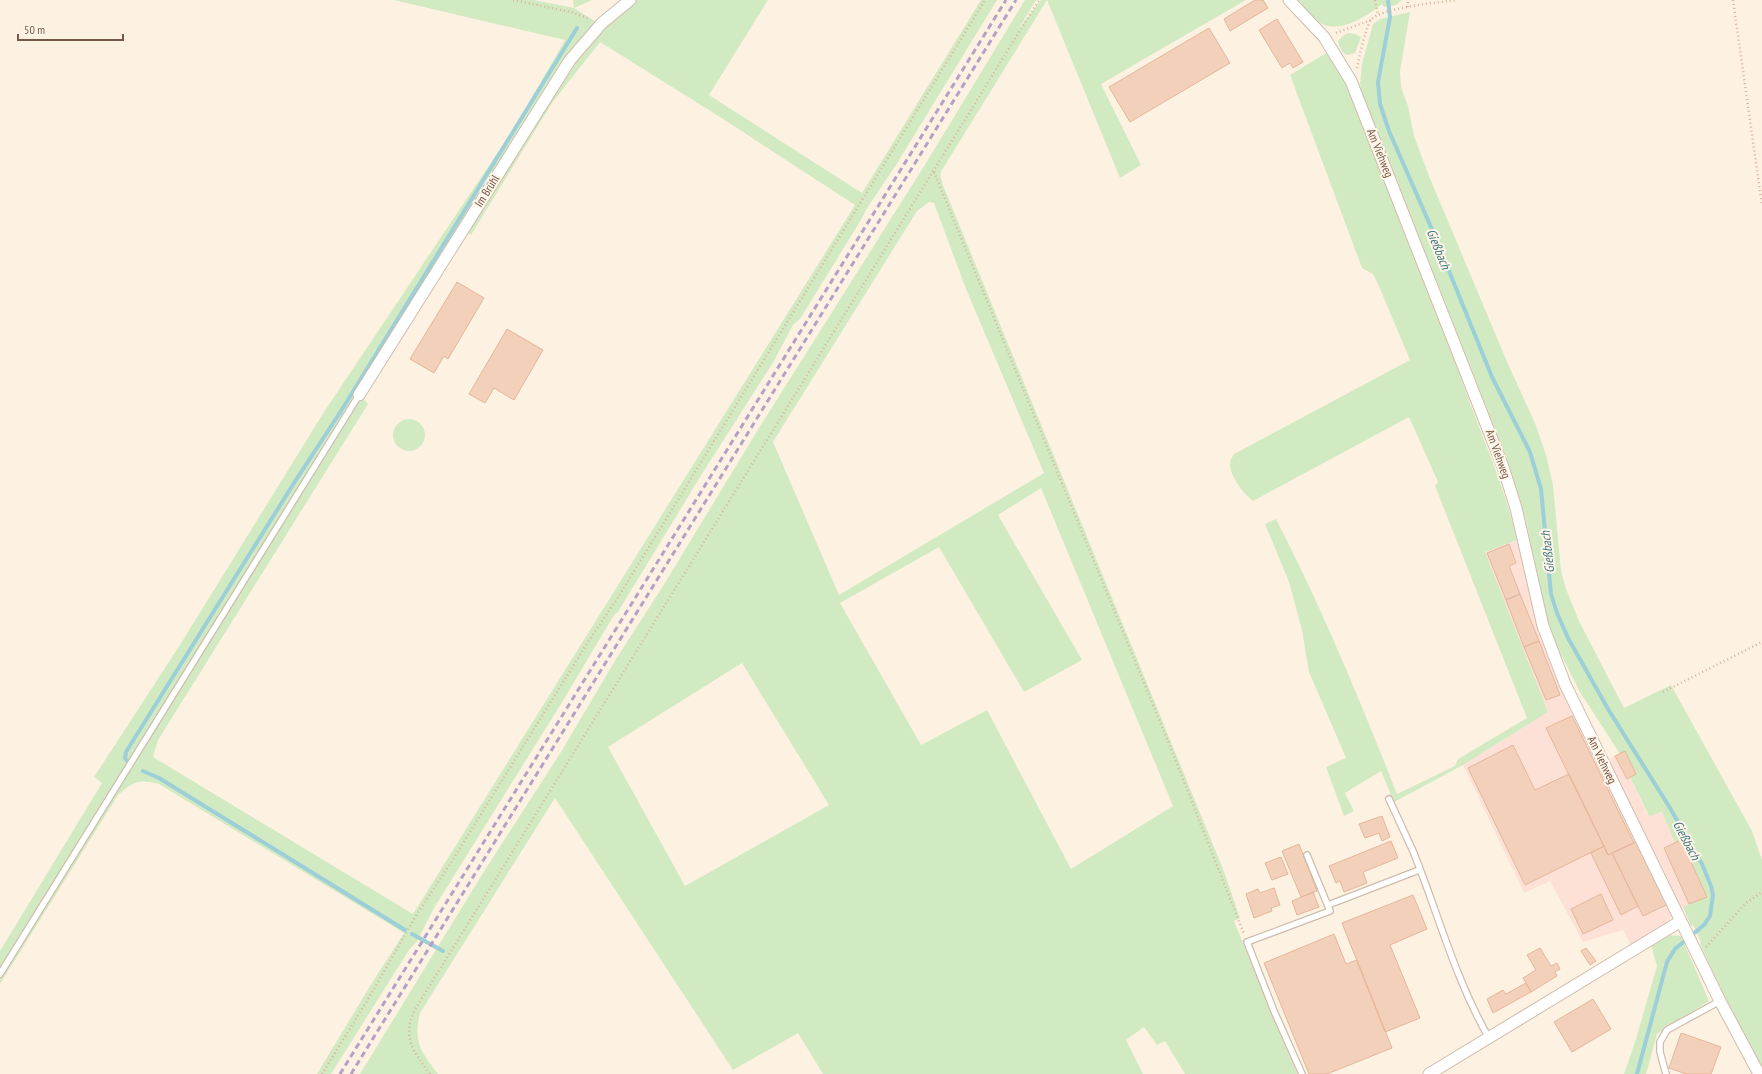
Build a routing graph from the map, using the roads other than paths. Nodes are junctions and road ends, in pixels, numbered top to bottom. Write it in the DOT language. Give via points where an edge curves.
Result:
graph roads {
  1 [pos="630,0"];
  2 [pos="1289,0"];
  3 [pos="359,395"];
  4 [pos="1389,799"];
  5 [pos="1307,855"];
  6 [pos="1419,870"];
  7 [pos="1328,905"];
  8 [pos="1682,921"];
  9 [pos="0,974"];
  10 [pos="1720,1000"];
  11 [pos="1489,1038"];
  12 [pos="1302,1074"];
  13 [pos="1429,1074"];
  14 [pos="1666,1074"];
  15 [pos="1759,1074"];
  1 -- 3 [label="street, Im Brühl" via="602,23 570,60"];
  2 -- 8 [label="street, Am Viehweg" via="1324,37 1351,81 1504,467 1543,626 1565,684"];
  3 -- 9 [label="lane"];
  4 -- 6 [label="lane"];
  5 -- 7 [label="lane"];
  6 -- 7 [label="lane"];
  6 -- 11 [label="lane" via="1452,957"];
  7 -- 12 [label="lane" via="1330,911 1247,942"];
  8 -- 10 [label="street, Am Viehweg"];
  8 -- 11 [label="street"];
  10 -- 14 [label="lane" via="1667,1030 1660,1042"];
  10 -- 15 [label="street, Am Viehweg"];
  11 -- 13 [label="street"];
}
